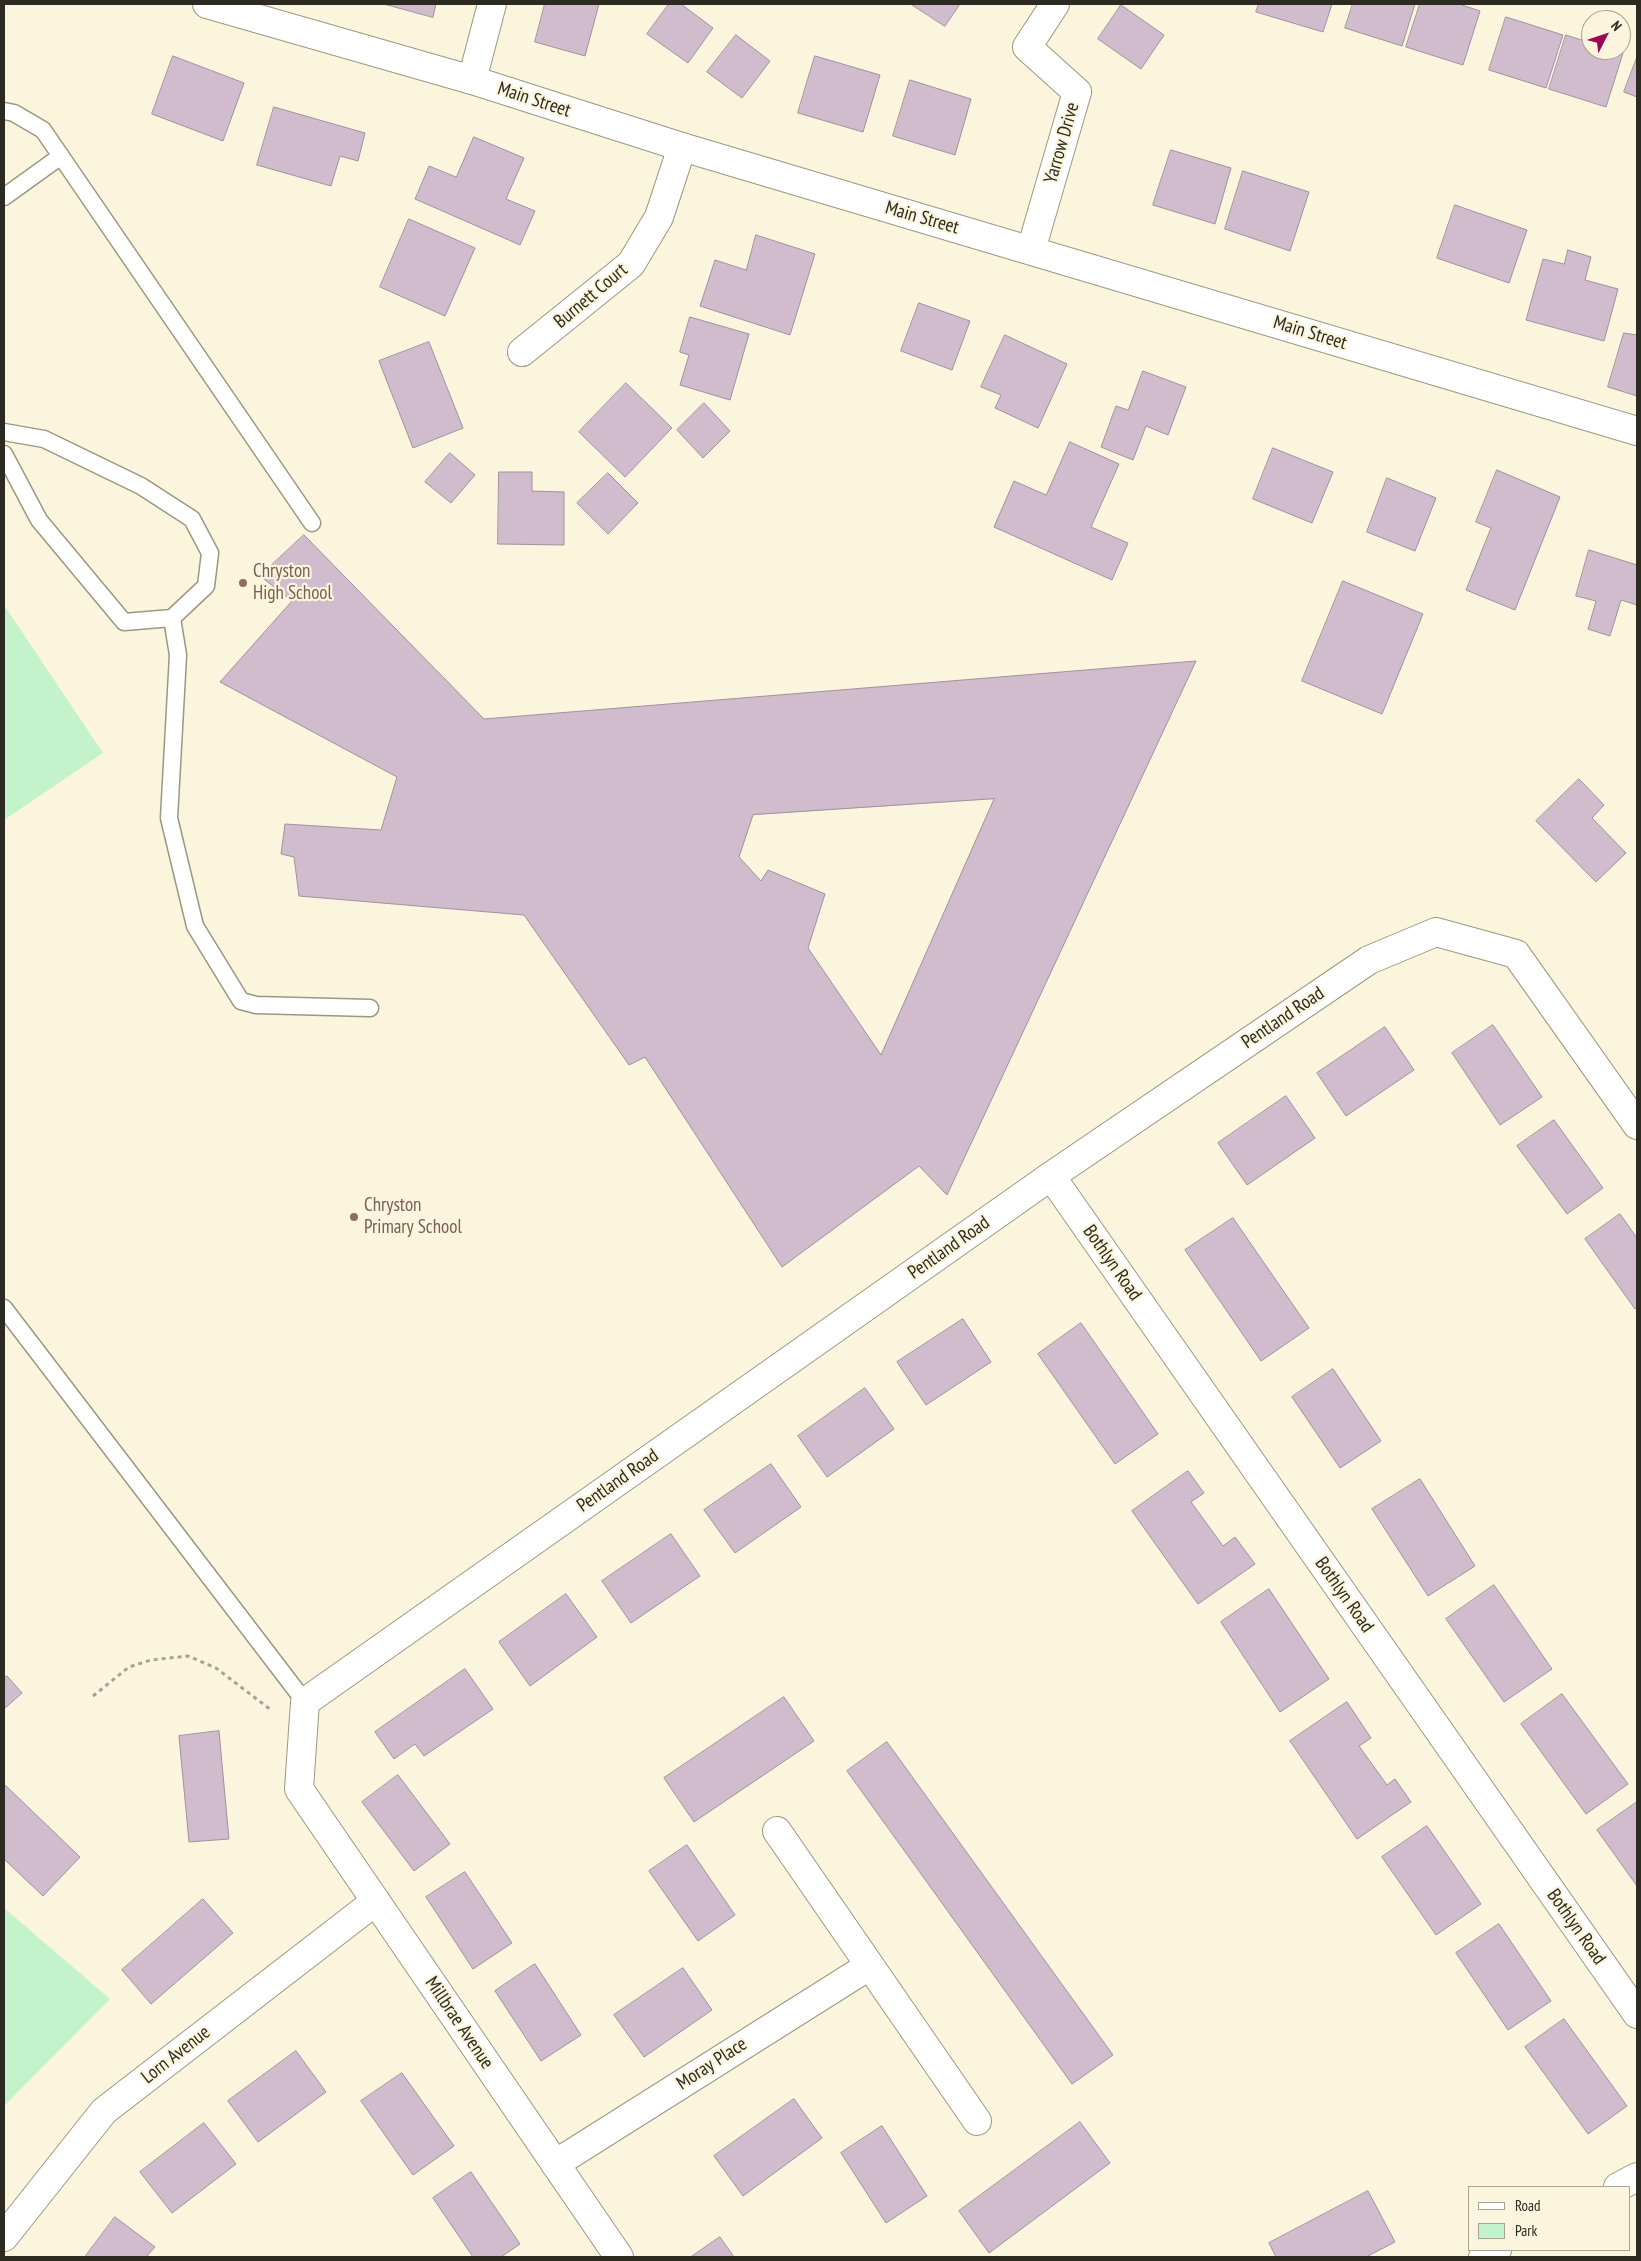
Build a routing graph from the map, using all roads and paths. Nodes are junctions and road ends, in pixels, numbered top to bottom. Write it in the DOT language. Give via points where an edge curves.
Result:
graph roads {
  1 [pos="492,4"];
  2 [pos="1055,4"];
  3 [pos="224,6"];
  4 [pos="472,80"];
  5 [pos="4,111"];
  6 [pos="682,147"];
  7 [pos="61,156"];
  8 [pos="4,197"];
  9 [pos="1031,250"];
  10 [pos="522,352"];
  11 [pos="1637,431"];
  12 [pos="4,432"];
  13 [pos="4,454"];
  14 [pos="312,522"];
  15 [pos="172,618"];
  16 [pos="370,1008"];
  17 [pos="1637,1126"];
  18 [pos="1051,1176"];
  19 [pos="4,1308"];
  20 [pos="93,1696"];
  21 [pos="305,1702"];
  22 [pos="303,1734"];
  23 [pos="777,1831"];
  24 [pos="376,1902"];
  25 [pos="869,1966"];
  26 [pos="1637,2014"];
  27 [pos="977,2121"];
  28 [pos="555,2164"];
  29 [pos="1637,2177"];
  30 [pos="1620,2186"];
  31 [pos="4,2237"];
  32 [pos="1495,2251"];
  33 [pos="619,2257"];
  34 [pos="1483,2257"];
  1 -- 4 [label="street"];
  2 -- 9 [label="street, Yarrow Drive" via="1027,46 1077,92"];
  3 -- 4 [label="street, Main Street"];
  4 -- 6 [label="street, Main Street"];
  5 -- 7 [label="lane" via="14,113 43,130"];
  6 -- 9 [label="street, Main Street"];
  6 -- 10 [label="street, Burnett Court" via="659,217 631,264"];
  7 -- 8 [label="lane"];
  7 -- 14 [label="lane"];
  9 -- 11 [label="street, Main Street"];
  12 -- 15 [label="lane" via="44,438 141,486 192,520 210,553 206,586"];
  13 -- 15 [label="lane" via="39,520 124,622"];
  15 -- 16 [label="lane" via="178,655 169,818 195,926 241,1001 256,1005"];
  17 -- 18 [label="street, Pentland Road" via="1516,954 1436,932 1369,960"];
  18 -- 21 [label="street, Pentland Road"];
  18 -- 26 [label="street, Bothlyn Road"];
  19 -- 21 [label="lane"];
  20 -- 22 [label="path" via="129,1667 150,1660 188,1656 216,1668"];
  21 -- 22 [label="street"];
  22 -- 24 [label="street, Millbrae Avenue" via="299,1789"];
  23 -- 25 [label="street"];
  24 -- 28 [label="street, Millbrae Avenue"];
  24 -- 31 [label="street, Lorn Avenue" via="104,2111"];
  25 -- 27 [label="street"];
  25 -- 28 [label="street, Moray Place"];
  28 -- 33 [label="street, Millbrae Avenue"];
  29 -- 30 [label="street"];
  32 -- 34 [label="street"];
}
